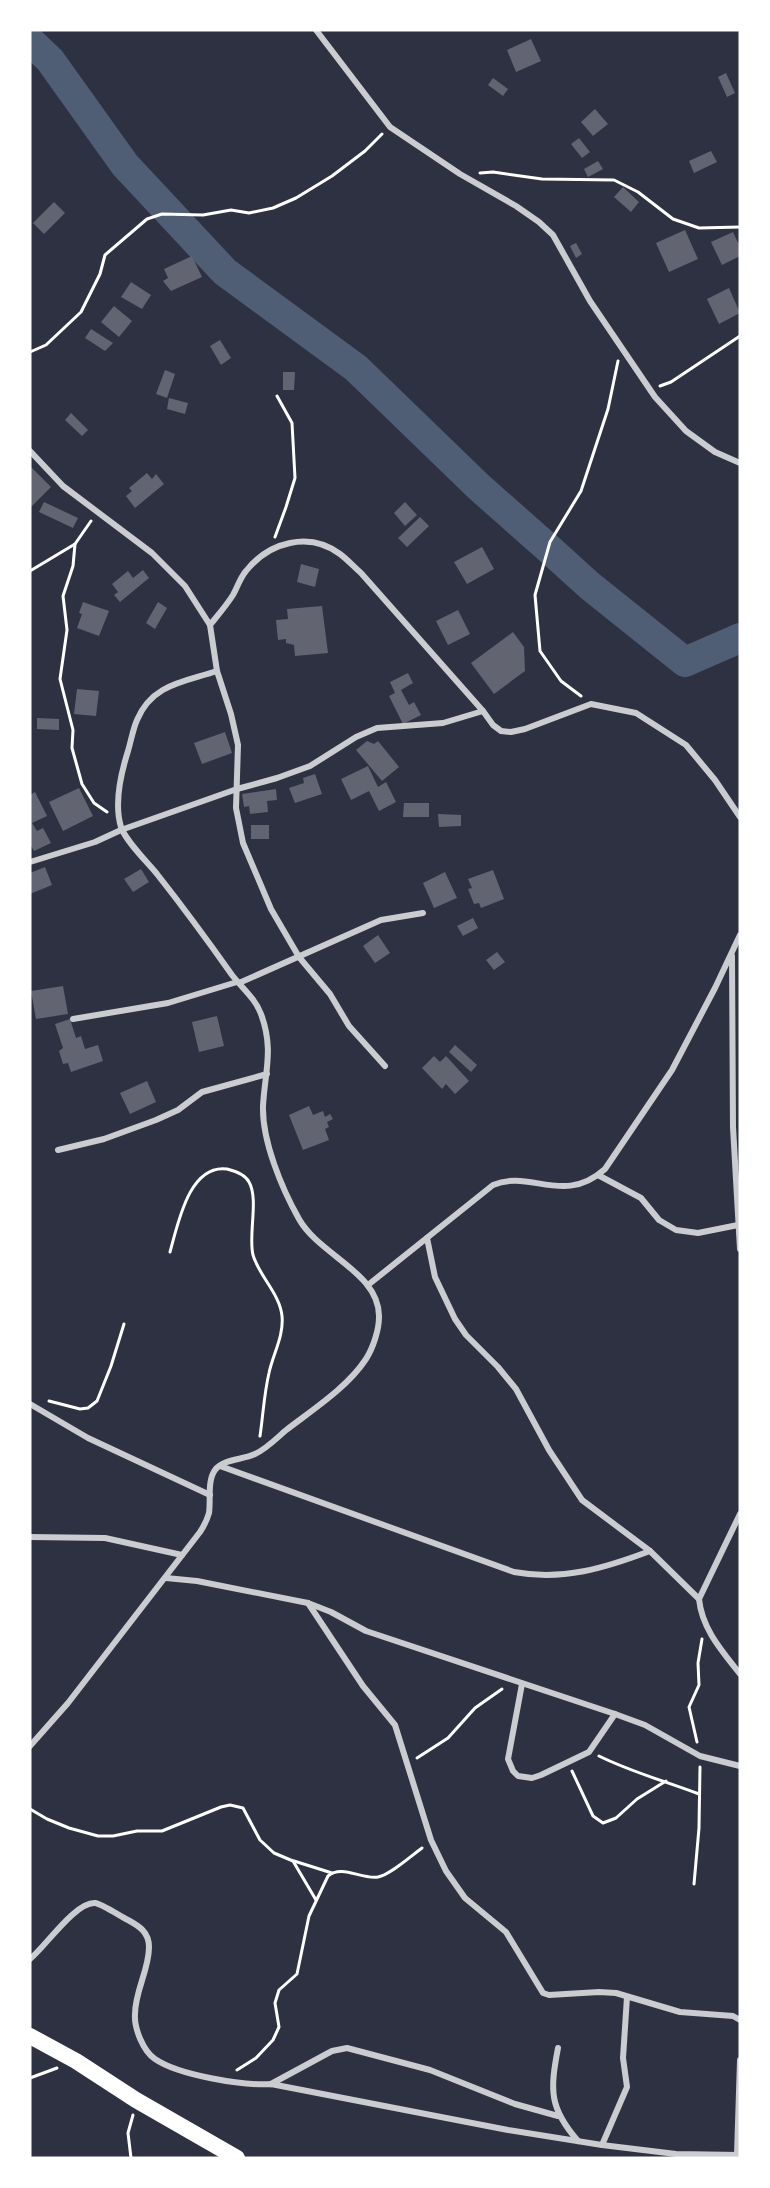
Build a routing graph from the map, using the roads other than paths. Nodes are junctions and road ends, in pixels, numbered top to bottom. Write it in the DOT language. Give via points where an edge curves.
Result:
graph roads {
  1 [pos="316,30"];
  2 [pos="30,451"];
  3 [pos="740,463"];
  4 [pos="210,625"];
  5 [pos="217,671"];
  6 [pos="483,711"];
  7 [pos="237,789"];
  8 [pos="740,817"];
  9 [pos="122,830"];
  10 [pos="30,862"];
  11 [pos="423,913"];
  12 [pos="740,935"];
  13 [pos="732,952"];
  14 [pos="299,957"];
  15 [pos="238,982"];
  16 [pos="73,1019"];
  17 [pos="385,1065"];
  18 [pos="267,1074"];
  19 [pos="58,1150"];
  20 [pos="598,1175"];
  21 [pos="738,1209"];
  22 [pos="738,1225"];
  23 [pos="427,1238"];
  24 [pos="740,1249"];
  25 [pos="368,1285"];
  26 [pos="30,1404"];
  27 [pos="219,1466"];
  28 [pos="210,1495"];
  29 [pos="740,1514"];
  30 [pos="30,1537"];
  31 [pos="650,1551"];
  32 [pos="182,1555"];
  33 [pos="166,1578"];
  34 [pos="699,1599"];
  35 [pos="308,1604"];
  36 [pos="740,1674"];
  37 [pos="522,1684"];
  38 [pos="615,1714"];
  39 [pos="30,1746"];
  40 [pos="740,1766"];
  41 [pos="30,1959"];
  42 [pos="627,1997"];
  43 [pos="740,2020"];
  44 [pos="30,2036"];
  45 [pos="558,2048"];
  46 [pos="740,2060"];
  47 [pos="271,2084"];
  48 [pos="558,2116"];
  49 [pos="578,2141"];
  50 [pos="602,2145"];
  51 [pos="739,2155"];
  52 [pos="237,2158"];
  1 -- 3 [label="street" via="390,127 516,206 553,235 590,301 650,390 686,430 715,452"];
  2 -- 4 [label="street" via="63,486 152,553 185,586"];
  4 -- 5 [label="street"];
  4 -- 6 [label="street" via="246,571 270,549 288,543 319,544 339,554 361,573"];
  5 -- 7 [label="street" via="238,745"];
  5 -- 9 [label="street" via="160,690 148,700 137,719 122,769"];
  6 -- 7 [label="street" via="443,723 377,728 310,766"];
  6 -- 8 [label="street" via="493,725 511,732 591,704 636,713 686,745"];
  7 -- 9 [label="street"];
  7 -- 14 [label="street" via="236,808 243,843 271,909"];
  9 -- 10 [label="street"];
  9 -- 15 [label="street"];
  11 -- 14 [label="street" via="381,920"];
  12 -- 13 [label="street"];
  13 -- 20 [label="street" via="672,1070"];
  13 -- 21 [label="street" via="733,1127"];
  14 -- 15 [label="street"];
  14 -- 17 [label="street" via="330,994 349,1026"];
  15 -- 16 [label="street" via="168,1004"];
  15 -- 18 [label="street" via="261,1014 269,1043"];
  18 -- 19 [label="street" via="202,1092 178,1110 104,1139"];
  18 -- 25 [label="street" via="264,1122 290,1204 316,1242"];
  20 -- 22 [label="street" via="641,1198 659,1220 676,1230 698,1233"];
  20 -- 23 [label="street" via="576,1186 502,1182 478,1195"];
  21 -- 22 [label="street"];
  22 -- 24 [label="street"];
  23 -- 25 [label="street"];
  23 -- 31 [label="street" via="435,1277 455,1319 516,1389 533,1424 582,1500"];
  25 -- 27 [label="street" via="380,1315 367,1357 339,1388 258,1453"];
  26 -- 28 [label="street" via="88,1438"];
  27 -- 28 [label="street" via="212,1476"];
  27 -- 31 [label="street" via="514,1572 579,1573"];
  28 -- 32 [label="street" via="207,1521"];
  29 -- 34 [label="street"];
  30 -- 32 [label="street" via="105,1538"];
  31 -- 34 [label="street"];
  32 -- 33 [label="street"];
  33 -- 35 [label="street"];
  33 -- 39 [label="street"];
  34 -- 36 [label="street" via="705,1626"];
  35 -- 37 [label="street" via="366,1631"];
  35 -- 42 [label="street" via="363,1686 395,1725 431,1840 465,1898 506,1932 543,1992 616,1993"];
  37 -- 38 [label="street"];
  37 -- 38 [label="street" via="508,1759 518,1776 532,1778 589,1752"];
  38 -- 40 [label="street" via="645,1725 700,1756"];
  41 -- 47 [label="street" via="71,1915 96,1903 138,1925 147,1936 149,1949 135,2022 154,2058 168,2066 223,2080"];
  42 -- 43 [label="street" via="680,2012 733,2016"];
  42 -- 50 [label="street" via="623,2058 627,2088"];
  44 -- 52 [label="highway"];
  45 -- 48 [label="street" via="553,2084"];
  46 -- 51 [label="street"];
  47 -- 48 [label="street" via="332,2051 347,2048 410,2064"];
  47 -- 49 [label="street"];
  48 -- 49 [label="street"];
  49 -- 50 [label="street"];
  50 -- 51 [label="street" via="676,2154"];
}
